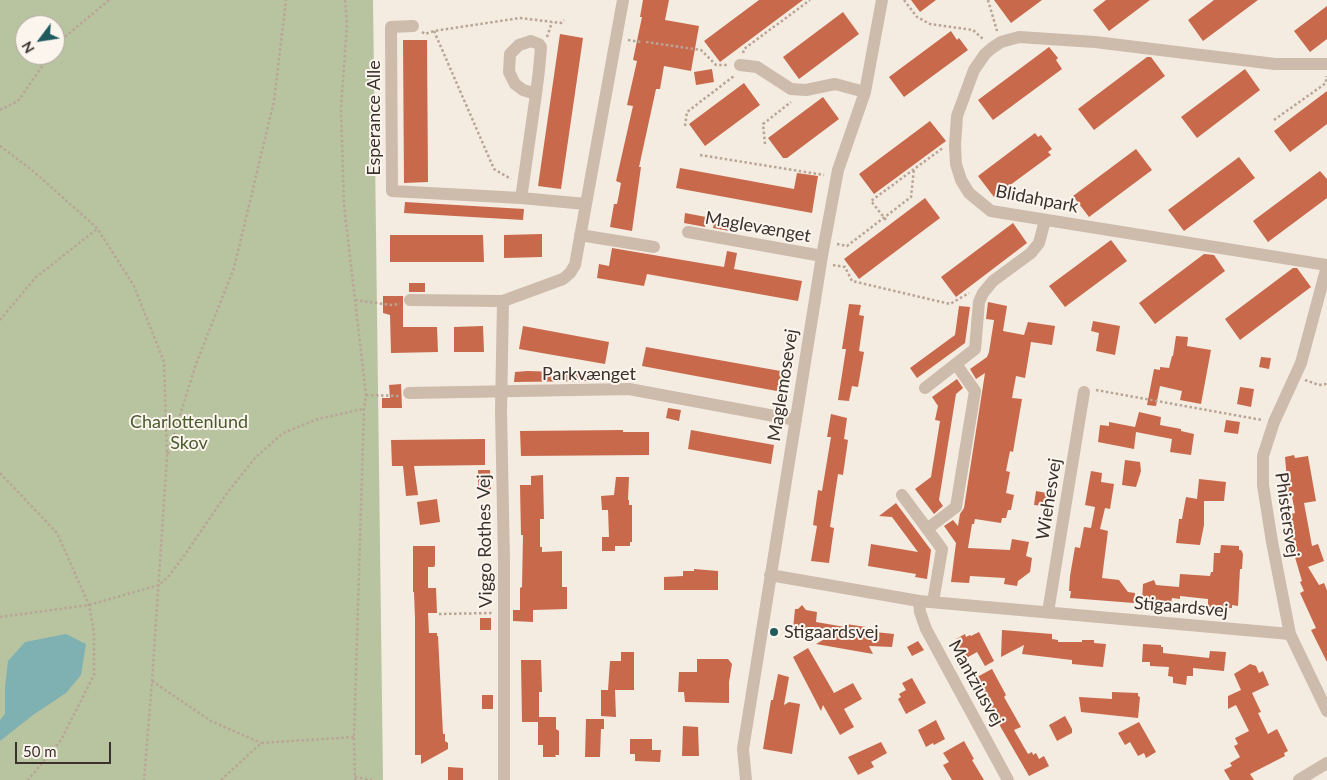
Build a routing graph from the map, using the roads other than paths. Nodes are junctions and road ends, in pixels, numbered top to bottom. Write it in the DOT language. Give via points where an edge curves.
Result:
graph roads {
  1 [pos="623,0"];
  2 [pos="882,0"];
  3 [pos="413,26"];
  4 [pos="1326,64"];
  5 [pos="740,65"];
  6 [pos="865,92"];
  7 [pos="536,94"];
  8 [pos="522,192"];
  9 [pos="586,204"];
  10 [pos="1044,220"];
  11 [pos="688,232"];
  12 [pos="580,235"];
  13 [pos="654,247"];
  14 [pos="822,259"];
  15 [pos="1327,266"];
  16 [pos="410,300"];
  17 [pos="503,301"];
  18 [pos="956,364"];
  19 [pos="925,388"];
  20 [pos="502,392"];
  21 [pos="1084,392"];
  22 [pos="409,393"];
  23 [pos="796,420"];
  24 [pos="902,495"];
  25 [pos="927,530"];
  26 [pos="770,575"];
  27 [pos="919,601"];
  28 [pos="933,602"];
  29 [pos="1048,612"];
  30 [pos="1290,634"];
  31 [pos="1327,711"];
  32 [pos="1327,763"];
  33 [pos="742,779"];
  34 [pos="504,780"];
  35 [pos="1008,780"];
  36 [pos="1299,780"];
  1 -- 9 [label="street"];
  2 -- 6 [label="street, Maglemosevej"];
  3 -- 8 [label="street, Esperance Alle" via="391,27 392,191"];
  4 -- 10 [label="street, Blidahpark" via="1275,64 1095,42 1019,37 996,45 974,70 956,116 956,164 969,194 991,211"];
  5 -- 6 [label="street" via="757,67 791,89 806,90 836,84"];
  6 -- 14 [label="street, Maglemosevej" via="837,178"];
  7 -- 8 [label="street"];
  8 -- 9 [label="street, Esperance Alle"];
  9 -- 12 [label="street"];
  10 -- 15 [label="street, Blidahpark"];
  10 -- 18 [label="street" via="1039,243 983,293 979,302 975,350"];
  11 -- 14 [label="street, Maglevænget"];
  12 -- 13 [label="street"];
  12 -- 17 [label="street" via="575,264 563,279"];
  14 -- 23 [label="street, Maglemosevej"];
  15 -- 30 [label="street, Phistersvej" via="1301,363 1274,422 1263,456 1263,484"];
  16 -- 17 [label="street"];
  17 -- 20 [label="street, Viggo Rothes Vej"];
  18 -- 19 [label="street"];
  18 -- 25 [label="street" via="975,391 956,506"];
  20 -- 22 [label="street, Parkvænget"];
  20 -- 23 [label="street, Parkvænget" via="629,389"];
  20 -- 34 [label="street, Viggo Rothes Vej"];
  21 -- 29 [label="street, Wiehesvej"];
  23 -- 26 [label="street, Maglemosevej"];
  24 -- 25 [label="street"];
  25 -- 28 [label="street" via="942,549"];
  26 -- 27 [label="street, Stigaardsvej"];
  26 -- 33 [label="street, Maglemosevej" via="742,749"];
  27 -- 28 [label="street, Stigaardsvej"];
  27 -- 35 [label="street, Mantziusvej" via="926,629"];
  28 -- 29 [label="street, Stigaardsvej"];
  29 -- 30 [label="street, Stigaardsvej"];
  30 -- 31 [label="street, Phistersvej"];
  32 -- 36 [label="street"];
}
